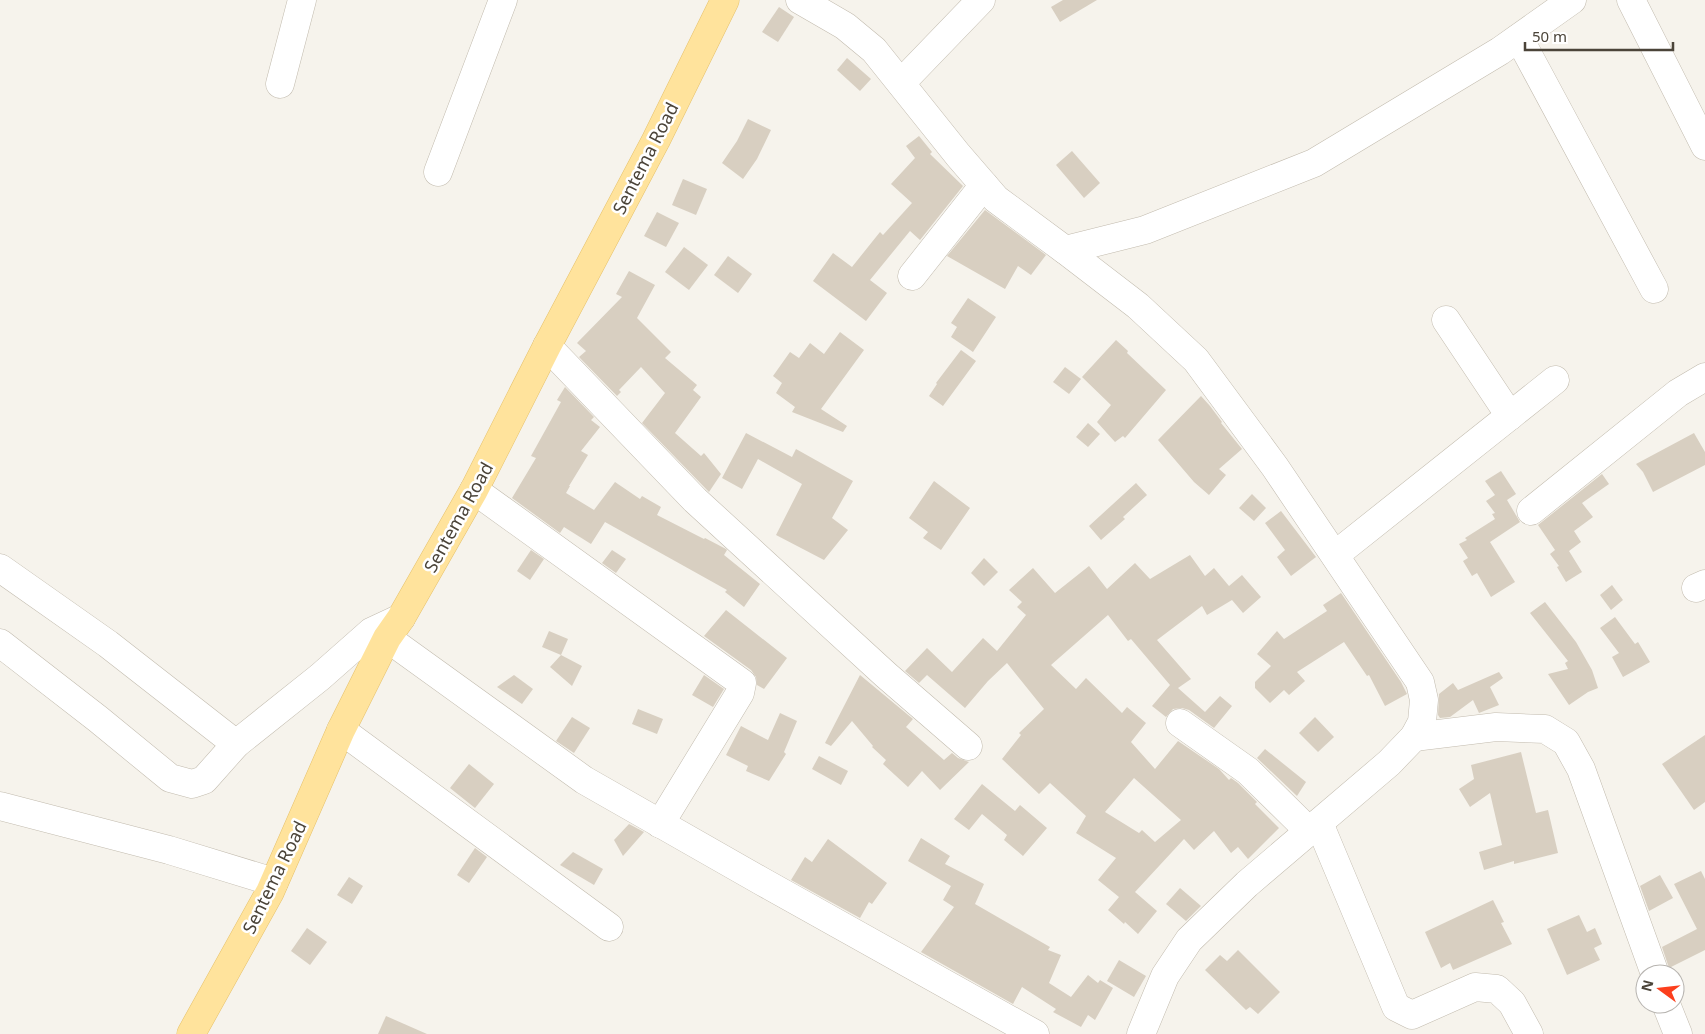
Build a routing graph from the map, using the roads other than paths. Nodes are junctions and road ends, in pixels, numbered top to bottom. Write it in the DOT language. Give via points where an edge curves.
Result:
graph roads {
  1 [pos="302,0"];
  2 [pos="503,0"];
  3 [pos="725,0"];
  4 [pos="800,0"];
  5 [pos="981,0"];
  6 [pos="1572,0"];
  7 [pos="1631,0"];
  8 [pos="1519,38"];
  9 [pos="901,83"];
  10 [pos="280,84"];
  11 [pos="1705,146"];
  12 [pos="438,172"];
  13 [pos="984,185"];
  14 [pos="1065,250"];
  15 [pos="912,276"];
  16 [pos="1654,289"];
  17 [pos="1446,320"];
  18 [pos="547,346"];
  19 [pos="1705,377"];
  20 [pos="1555,380"];
  21 [pos="1510,416"];
  22 [pos="474,490"];
  23 [pos="1531,511"];
  24 [pos="1335,555"];
  25 [pos="0,568"];
  26 [pos="394,628"];
  27 [pos="0,643"];
  28 [pos="1180,723"];
  29 [pos="341,730"];
  30 [pos="1414,737"];
  31 [pos="236,744"];
  32 [pos="968,746"];
  33 [pos="0,806"];
  34 [pos="660,824"];
  35 [pos="1314,827"];
  36 [pos="274,882"];
  37 [pos="609,927"];
  38 [pos="1651,964"];
  39 [pos="1670,1014"];
  40 [pos="1409,1024"];
  41 [pos="191,1034"];
  42 [pos="1035,1034"];
  43 [pos="1141,1034"];
  44 [pos="1529,1034"];
  45 [pos="1678,1034"];
  1 -- 10 [label="street"];
  2 -- 12 [label="street"];
  3 -- 18 [label="main road, Sentema Road" via="656,140"];
  4 -- 9 [label="street" via="860,38"];
  5 -- 9 [label="street"];
  6 -- 8 [label="street"];
  7 -- 11 [label="street"];
  8 -- 14 [label="street" via="1314,163 1145,230"];
  8 -- 16 [label="street"];
  9 -- 13 [label="street"];
  13 -- 14 [label="street" via="996,199"];
  13 -- 15 [label="street"];
  14 -- 24 [label="street" via="1138,306 1196,360 1276,467"];
  17 -- 21 [label="street"];
  18 -- 22 [label="main road, Sentema Road"];
  18 -- 32 [label="street" via="695,500"];
  19 -- 23 [label="street" via="1678,393"];
  20 -- 21 [label="street"];
  21 -- 24 [label="street"];
  22 -- 26 [label="main road, Sentema Road"];
  22 -- 34 [label="street" via="742,683 740,693"];
  24 -- 30 [label="street" via="1420,682 1424,700 1422,722"];
  25 -- 31 [label="street" via="108,644"];
  26 -- 29 [label="main road, Sentema Road"];
  26 -- 31 [label="street" via="371,632"];
  26 -- 34 [label="street" via="584,780"];
  27 -- 31 [label="street" via="170,778 192,784 204,780"];
  28 -- 35 [label="street" via="1248,770"];
  29 -- 36 [label="main road, Sentema Road"];
  29 -- 37 [label="street"];
  30 -- 35 [label="street" via="1389,763"];
  30 -- 38 [label="street" via="1496,727 1546,729 1566,742 1582,769"];
  33 -- 36 [label="street" via="169,850"];
  34 -- 42 [label="street"];
  35 -- 40 [label="street" via="1396,1006"];
  35 -- 43 [label="street" via="1247,884 1189,940 1165,976"];
  36 -- 41 [label="main road, Sentema Road"];
  39 -- 45 [label="street"];
  40 -- 44 [label="street" via="1475,987 1497,989 1512,1003"];
}
